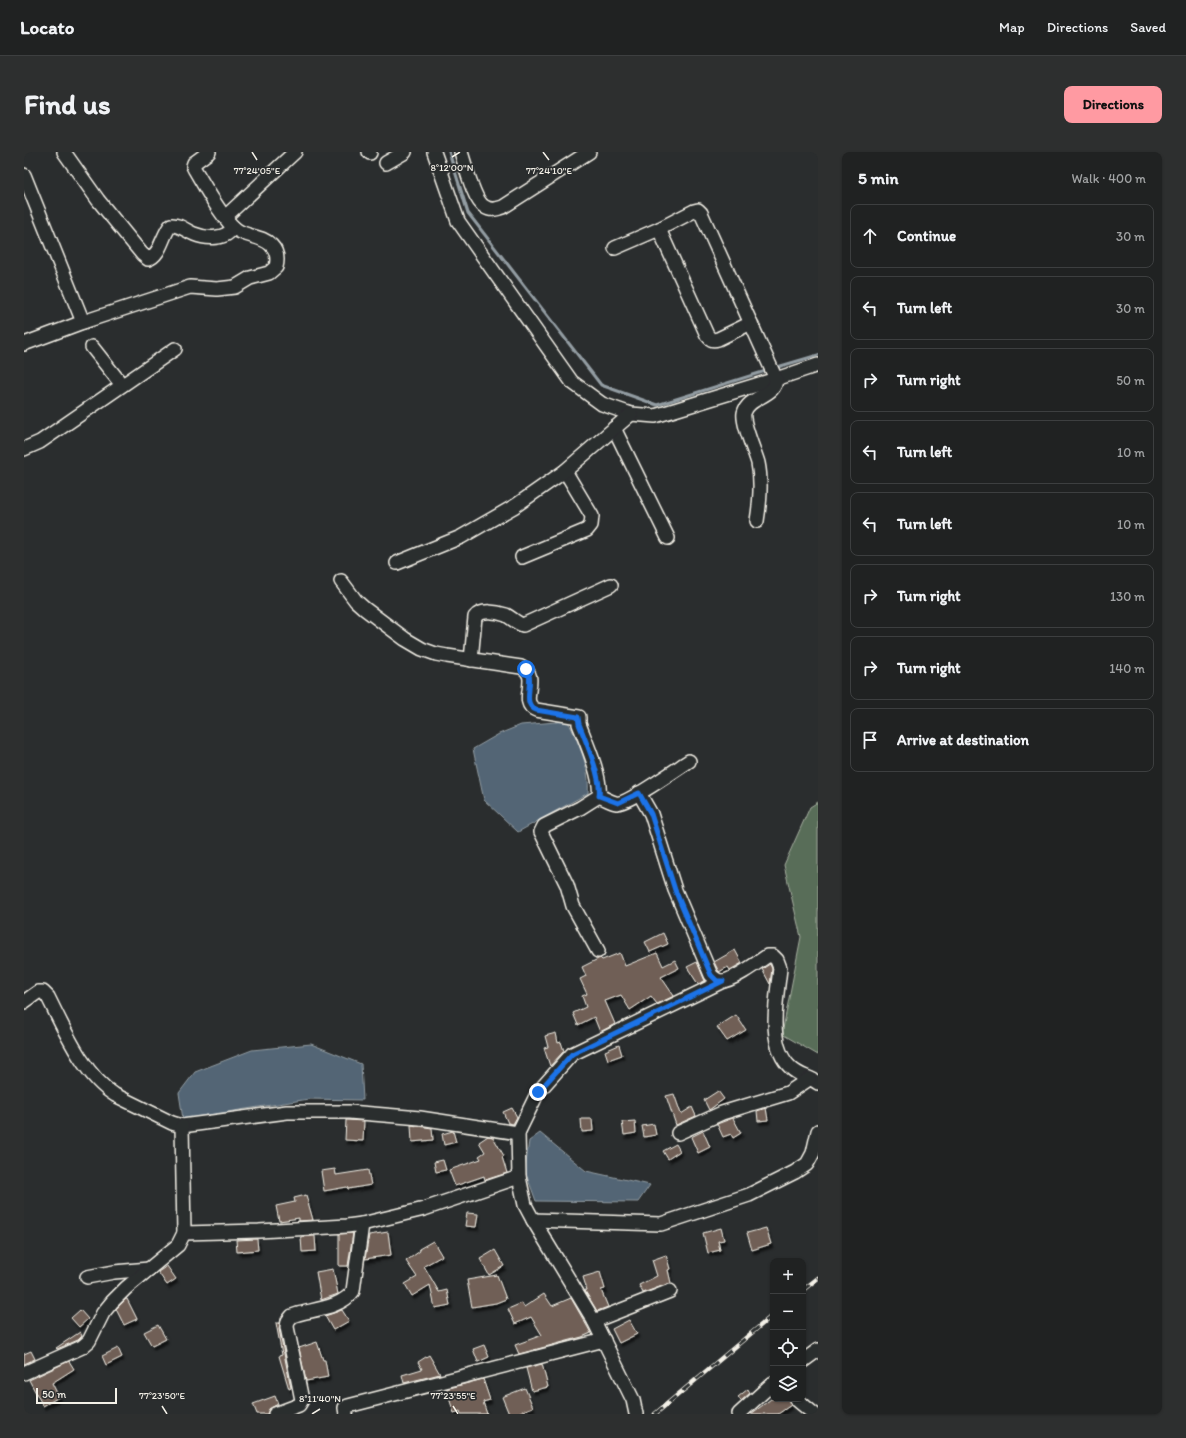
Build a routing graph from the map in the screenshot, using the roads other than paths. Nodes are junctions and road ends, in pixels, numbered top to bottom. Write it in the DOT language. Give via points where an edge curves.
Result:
graph roads {
  1 [pos="64,152"];
  2 [pos="209,152"];
  3 [pos="295,152"];
  4 [pos="405,152"];
  5 [pos="434,152"];
  6 [pos="461,152"];
  7 [pos="589,152"];
  8 [pos="386,163"];
  9 [pos="24,175"];
  10 [pos="229,222"];
  11 [pos="659,229"];
  12 [pos="615,248"];
  13 [pos="83,322"];
  14 [pos="751,323"];
  15 [pos="24,344"];
  16 [pos="92,347"];
  17 [pos="174,350"];
  18 [pos="818,365"];
  19 [pos="773,373"];
  20 [pos="122,385"];
  21 [pos="631,414"];
  22 [pos="614,428"];
  23 [pos="24,449"];
  24 [pos="565,471"];
  25 [pos="757,521"];
  26 [pos="668,538"];
  27 [pos="522,557"];
  28 [pos="397,563"];
  29 [pos="341,581"];
  30 [pos="612,585"];
  31 [pos="471,660"];
  32 [pos="689,761"];
  33 [pos="639,793"];
  34 [pos="599,796"];
  35 [pos="598,951"];
  36 [pos="723,981"];
  37 [pos="24,1002"];
  38 [pos="815,1081"];
  39 [pos="182,1126"];
  40 [pos="818,1131"];
  41 [pos="518,1133"];
  42 [pos="678,1134"];
  43 [pos="519,1177"];
  44 [pos="533,1220"];
  45 [pos="362,1224"];
  46 [pos="184,1233"];
  47 [pos="149,1269"];
  48 [pos="87,1277"];
  49 [pos="670,1291"];
  50 [pos="594,1321"];
  51 [pos="604,1340"];
  52 [pos="818,1350"];
  53 [pos="806,1359"];
  54 [pos="24,1373"];
  55 [pos="770,1386"];
  56 [pos="801,1402"];
  57 [pos="814,1410"];
  58 [pos="275,1414"];
  59 [pos="346,1414"];
  60 [pos="636,1414"];
  61 [pos="739,1414"];
  1 -- 10 [label="street" via="98,200 148,259 157,252 171,225 203,237 222,237 231,232"];
  2 -- 10 [label="street" via="193,166"];
  3 -- 10 [label="street"];
  4 -- 8 [label="street"];
  5 -- 21 [label="street" via="458,221 572,382 602,404"];
  6 -- 7 [label="street" via="479,202 485,208 493,210 503,207"];
  9 -- 13 [label="street"];
  10 -- 13 [label="street" via="242,233 270,244 277,255 276,267 269,273 250,278 235,287 190,287"];
  11 -- 12 [label="street"];
  11 -- 14 [label="street" via="706,335 713,340 718,339"];
  11 -- 14 [label="street" via="694,211 700,211"];
  13 -- 15 [label="street"];
  14 -- 19 [label="street"];
  16 -- 20 [label="street"];
  17 -- 20 [label="street"];
  18 -- 19 [label="street"];
  19 -- 21 [label="street" via="655,416"];
  19 -- 25 [label="street" via="776,384 772,390 756,399 744,413 760,476"];
  20 -- 23 [label="street" via="40,442"];
  21 -- 22 [label="street"];
  22 -- 24 [label="street"];
  22 -- 26 [label="street"];
  24 -- 27 [label="street" via="592,516 592,525 586,530"];
  24 -- 28 [label="street" via="515,506 461,537"];
  29 -- 31 [label="street" via="364,609 416,646 436,654"];
  30 -- 31 [label="street" via="523,625 505,615 478,613 475,617"];
  31 -- 34 [label="street" via="526,669 530,677 528,701 532,708 578,717 597,773"];
  32 -- 33 [label="street"];
  33 -- 34 [label="street" via="618,803"];
  33 -- 36 [label="street" via="651,814 675,890 711,975 717,981"];
  34 -- 35 [label="street" via="544,826 541,832 567,885 573,906"];
  36 -- 38 [label="street" via="731,979 767,956 777,960 780,968 774,1030 776,1041 790,1067 796,1073"];
  36 -- 41 [label="street" via="572,1054 538,1092"];
  37 -- 39 [label="street" via="38,992 43,992 74,1048 101,1085 115,1095"];
  38 -- 42 [label="street" via="788,1093 722,1113"];
  39 -- 41 [label="street" via="287,1112 349,1112 420,1118"];
  39 -- 46 [label="street"];
  40 -- 44 [label="street" via="813,1153 807,1164 795,1172 749,1195 661,1224"];
  41 -- 43 [label="street"];
  43 -- 44 [label="street" via="525,1205"];
  43 -- 45 [label="street" via="424,1209"];
  44 -- 50 [label="street"];
  45 -- 46 [label="street"];
  45 -- 58 [label="street" via="353,1291 348,1298 292,1316 288,1321 302,1400 299,1405"];
  46 -- 47 [label="street" via="178,1245"];
  47 -- 48 [label="street"];
  47 -- 54 [label="street" via="112,1302 103,1313 89,1341 82,1347"];
  49 -- 50 [label="street"];
  50 -- 51 [label="street"];
  51 -- 59 [label="street" via="348,1406 345,1408"];
  51 -- 60 [label="street" via="633,1400"];
  52 -- 53 [label="street"];
  55 -- 61 [label="street"];
  56 -- 57 [label="street"];
}
